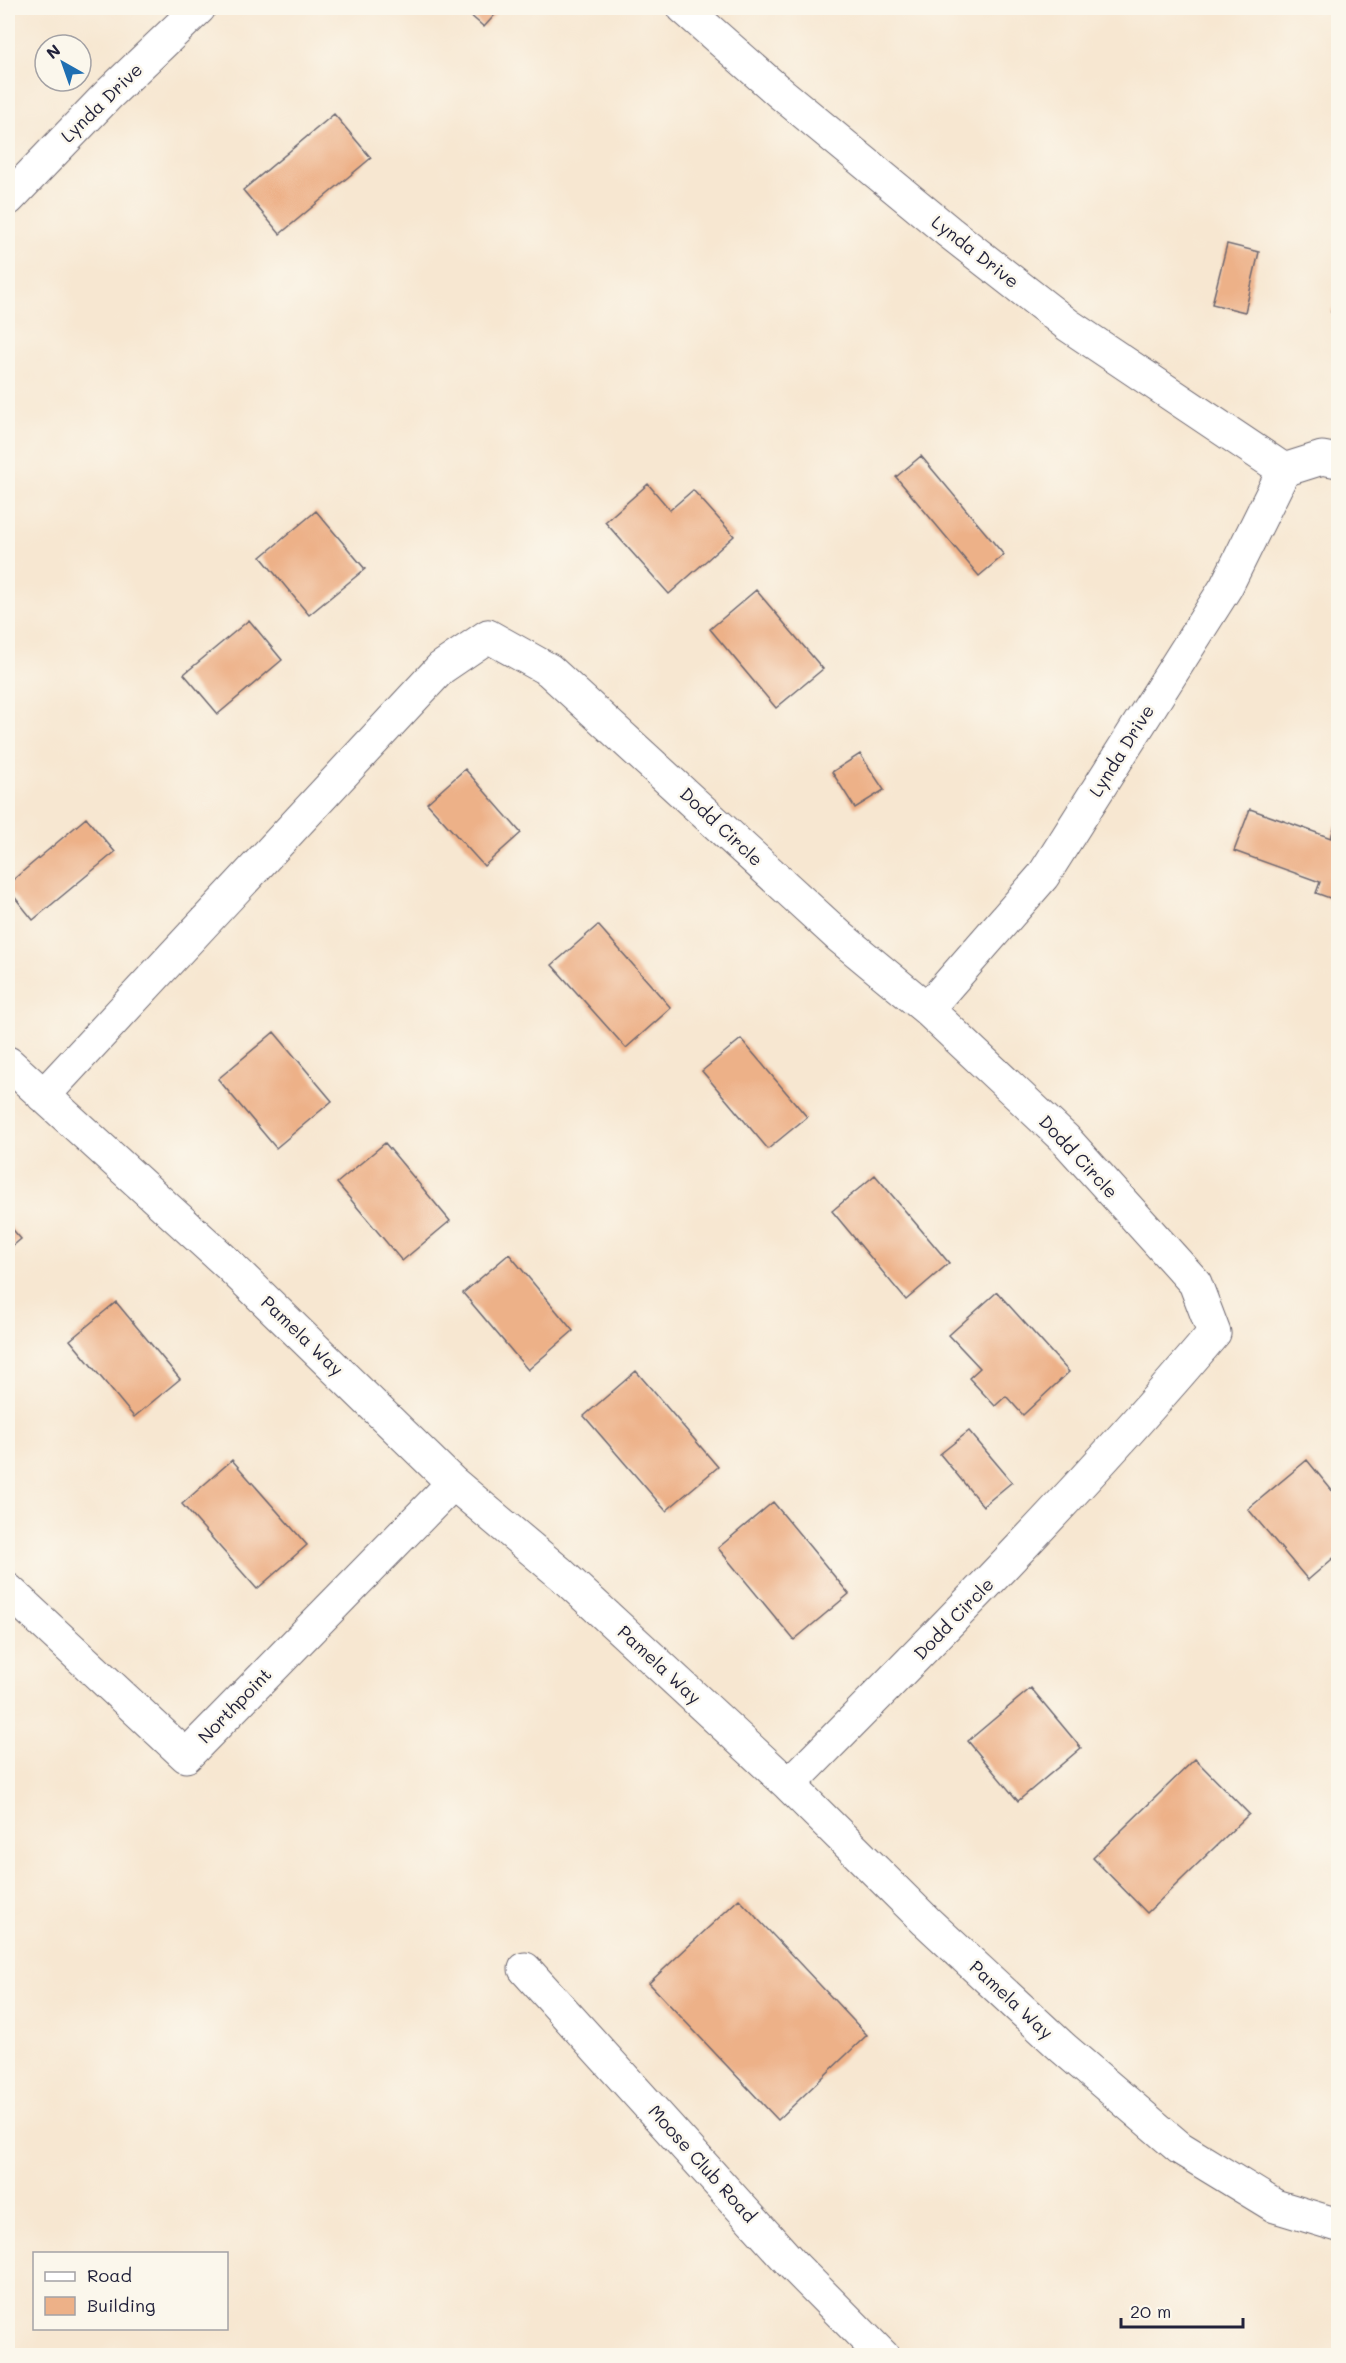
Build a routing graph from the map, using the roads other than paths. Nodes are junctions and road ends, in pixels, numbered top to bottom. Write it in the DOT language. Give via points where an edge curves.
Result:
graph roads {
  1 [pos="199,8"];
  2 [pos="684,8"];
  3 [pos="8,199"];
  4 [pos="1338,460"];
  5 [pos="1284,470"];
  6 [pos="927,1009"];
  7 [pos="8,1063"];
  8 [pos="43,1096"];
  9 [pos="453,1483"];
  10 [pos="8,1590"];
  11 [pos="789,1785"];
  12 [pos="525,1969"];
  13 [pos="1338,2225"];
  14 [pos="883,2355"];
  1 -- 3 [label="street, Lynda Drive"];
  2 -- 5 [label="street, Lynda Drive" via="778,91 1068,325"];
  4 -- 5 [label="street" via="1322,458"];
  5 -- 6 [label="street, Lynda Drive" via="1226,587 1043,876"];
  6 -- 8 [label="street, Dodd Circle" via="840,937 549,670 488,636 441,668"];
  6 -- 11 [label="street, Dodd Circle" via="1065,1139 1195,1283 1214,1333 1089,1477 987,1586"];
  7 -- 8 [label="street, Pamela Way"];
  8 -- 9 [label="street, Pamela Way" via="228,1264"];
  9 -- 10 [label="street, Northpoint" via="186,1756"];
  9 -- 11 [label="street, Pamela Way" via="560,1573"];
  11 -- 13 [label="street, Pamela Way" via="926,1921 1063,2048 1180,2148 1275,2206"];
  12 -- 14 [label="street, Moose Club Road" via="792,2264"];
}
